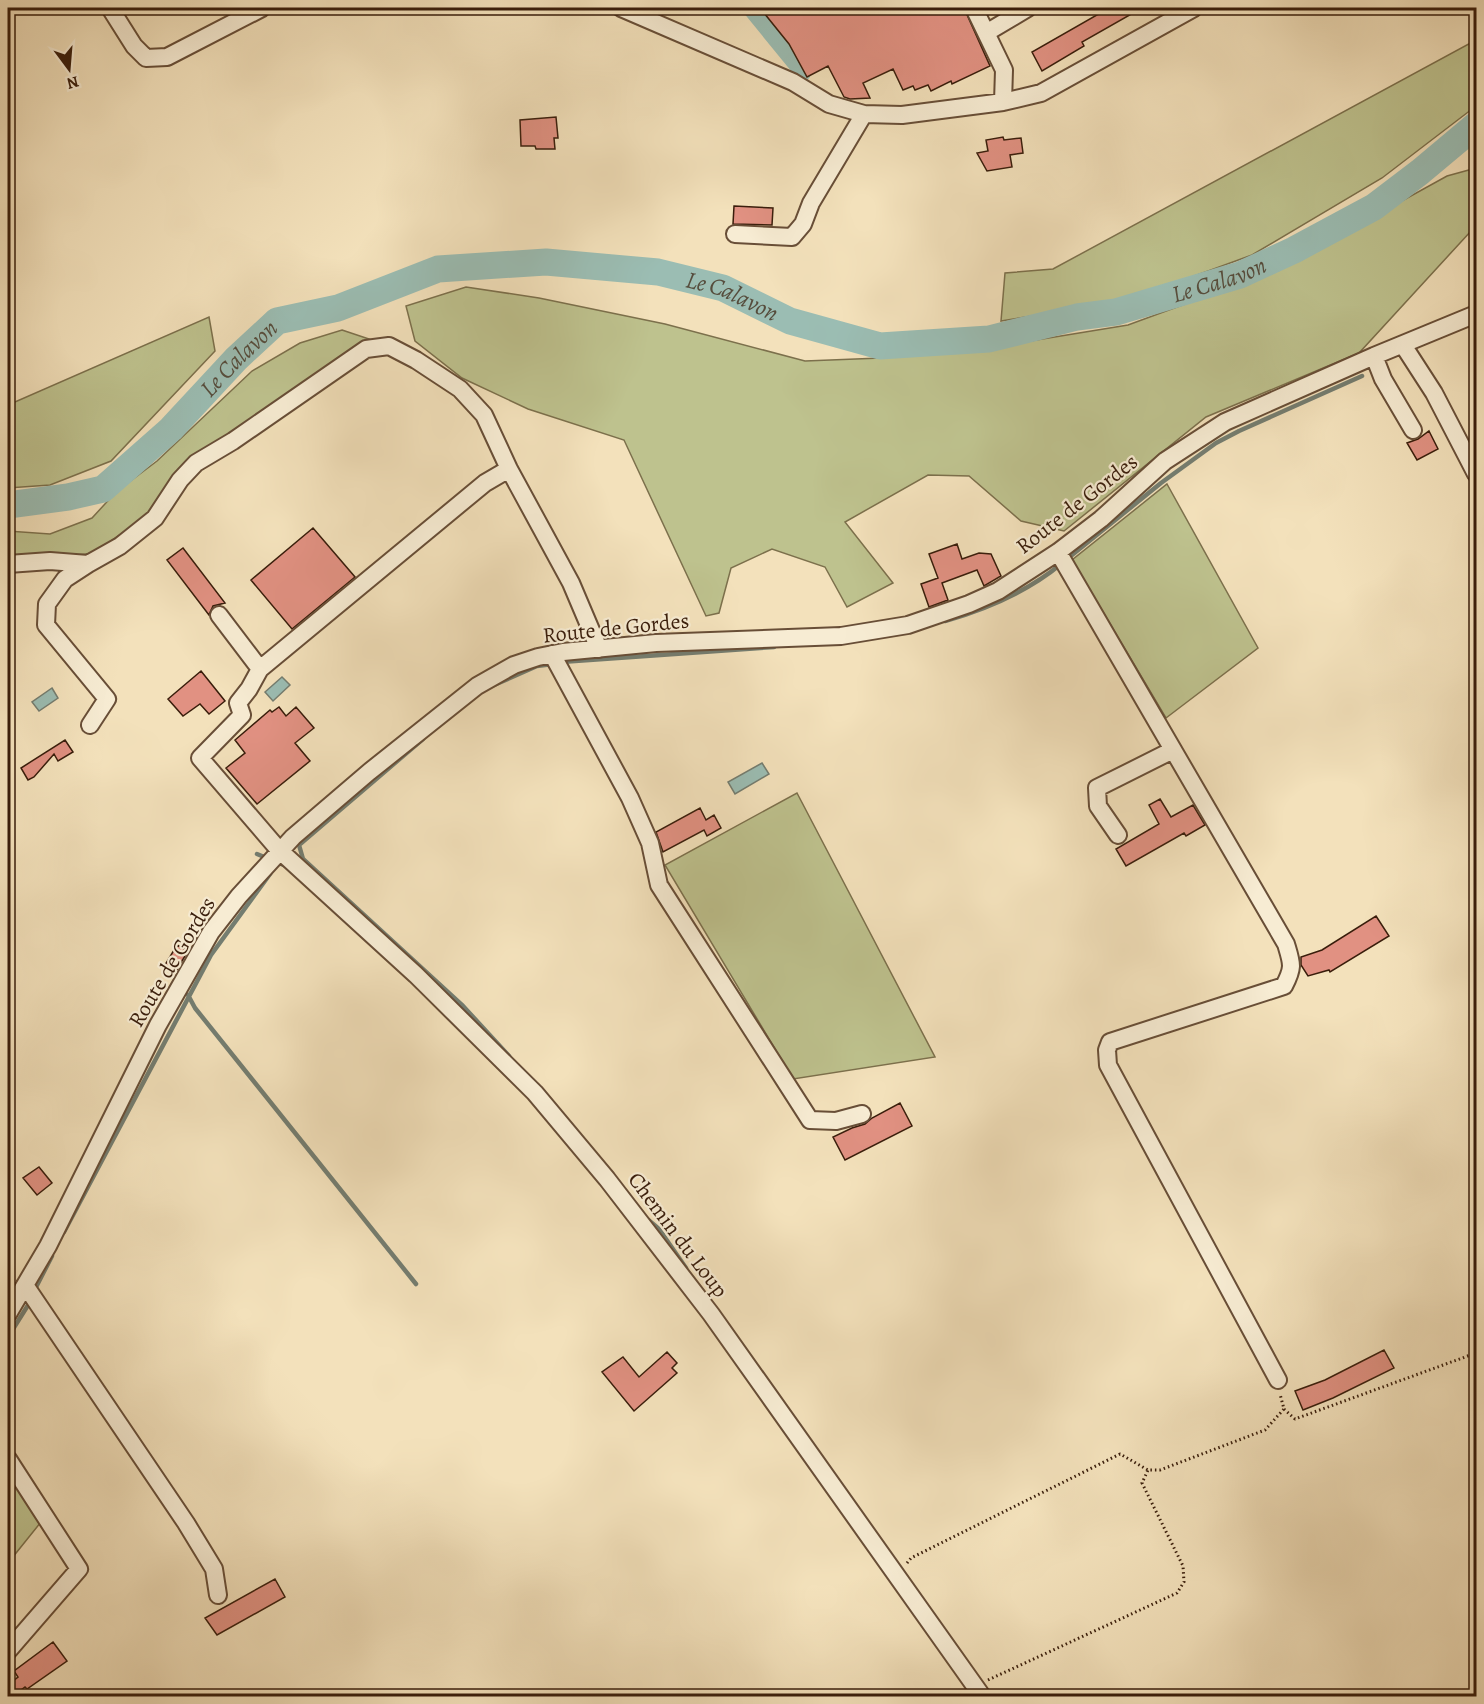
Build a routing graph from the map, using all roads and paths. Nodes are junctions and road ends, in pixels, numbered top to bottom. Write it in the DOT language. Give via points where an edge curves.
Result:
graph roads {
  1 [pos="110,8"];
  2 [pos="262,8"];
  3 [pos="621,8"];
  4 [pos="974,8"];
  5 [pos="1028,8"];
  6 [pos="1194,8"];
  7 [pos="986,33"];
  8 [pos="1003,102"];
  9 [pos="864,114"];
  10 [pos="735,234"];
  11 [pos="1476,314"];
  12 [pos="1403,345"];
  13 [pos="1374,356"];
  14 [pos="1413,430"];
  15 [pos="509,470"];
  16 [pos="1476,474"];
  17 [pos="1058,552"];
  18 [pos="8,564"];
  19 [pos="88,564"];
  20 [pos="219,615"];
  21 [pos="599,649"];
  22 [pos="552,654"];
  23 [pos="260,669"];
  24 [pos="90,726"];
  25 [pos="1173,750"];
  26 [pos="1118,836"];
  27 [pos="279,850"];
  28 [pos="862,1114"];
  29 [pos="25,1285"];
  30 [pos="8,1314"];
  31 [pos="1476,1353"];
  32 [pos="1278,1380"];
  33 [pos="1284,1409"];
  34 [pos="8,1460"];
  35 [pos="1148,1470"];
  36 [pos="895,1575"];
  37 [pos="218,1595"];
  38 [pos="8,1651"];
  39 [pos="979,1691"];
  1 -- 2 [label="street" via="146,58 167,57"];
  3 -- 9 [label="street" via="793,82 829,104"];
  4 -- 7 [label="street"];
  5 -- 7 [label="street"];
  6 -- 8 [label="street" via="1041,93"];
  7 -- 8 [label="street" via="1004,70"];
  8 -- 9 [label="street" via="902,115"];
  9 -- 10 [label="street" via="811,203 803,225 792,237"];
  11 -- 12 [label="street, Route de Gordes"];
  12 -- 13 [label="street, Route de Gordes"];
  12 -- 16 [label="street" via="1434,393"];
  13 -- 14 [label="street"];
  13 -- 17 [label="street, Route de Gordes" via="1226,422 1165,461"];
  15 -- 19 [label="street" via="484,415 460,389 389,346 366,349 196,463 155,518 120,546"];
  15 -- 21 [label="street" via="571,583"];
  15 -- 23 [label="street" via="485,483"];
  17 -- 21 [label="street, Route de Gordes" via="998,591 908,625 841,636"];
  17 -- 25 [label="street"];
  18 -- 19 [label="street"];
  19 -- 24 [label="street" via="65,579 47,604 46,624 107,699"];
  20 -- 23 [label="street"];
  21 -- 22 [label="street, Route de Gordes"];
  22 -- 27 [label="street, Route de Gordes" via="514,665 477,686"];
  22 -- 28 [label="street" via="630,798 650,843 659,885 810,1120 836,1121"];
  23 -- 27 [label="street, Chemin du Loup" via="238,703 242,716 200,758"];
  25 -- 26 [label="street" via="1096,788 1098,806"];
  25 -- 32 [label="street" via="1286,944 1293,970 1284,986 1110,1042 1108,1065"];
  27 -- 29 [label="street, Route de Gordes" via="211,932"];
  27 -- 36 [label="street, Chemin du Loup" via="416,975 535,1093 711,1314"];
  29 -- 30 [label="street, Route de Gordes"];
  29 -- 37 [label="street" via="186,1523 214,1569"];
  31 -- 33 [label="path" via="1295,1419"];
  32 -- 33 [label="path"];
  33 -- 35 [label="path" via="1265,1430 1160,1470"];
  34 -- 38 [label="street" via="79,1569"];
  35 -- 36 [label="path" via="1120,1454 911,1558"];
  35 -- 39 [label="path" via="1142,1483 1183,1566 1184,1582 1177,1593"];
  36 -- 39 [label="street, Chemin du Loup"];
}
